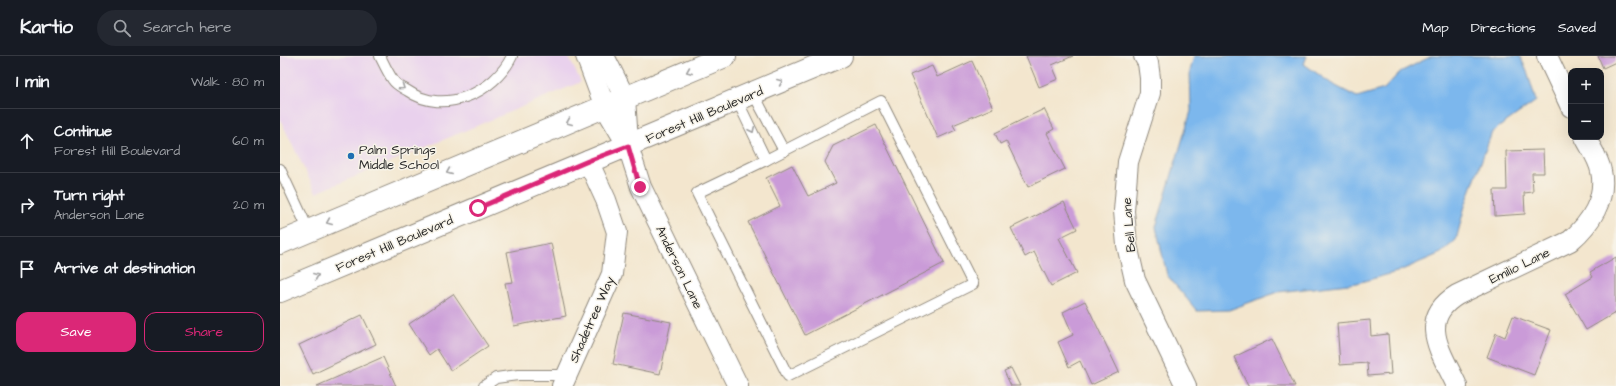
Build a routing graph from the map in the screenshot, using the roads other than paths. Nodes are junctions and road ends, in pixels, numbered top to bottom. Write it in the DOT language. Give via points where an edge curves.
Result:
graph roads {
  1 [pos="380,56"];
  2 [pos="512,56"];
  3 [pos="586,56"];
  4 [pos="604,56"];
  5 [pos="725,56"];
  6 [pos="841,56"];
  7 [pos="1144,56"];
  8 [pos="1547,56"];
  9 [pos="745,96"];
  10 [pos="615,102"];
  11 [pos="1570,104"];
  12 [pos="1587,140"];
  13 [pos="628,146"];
  14 [pos="784,151"];
  15 [pos="766,160"];
  16 [pos="588,161"];
  17 [pos="280,169"];
  18 [pos="309,231"];
  19 [pos="280,243"];
  20 [pos="280,292"];
  21 [pos="564,381"];
  22 [pos="484,386"];
  23 [pos="738,386"];
  24 [pos="1186,386"];
  25 [pos="1457,386"];
  1 -- 2 [label="lane, one-way" via="394,82 416,97 441,102 467,98 489,86 507,67"];
  3 -- 10 [label="street"];
  4 -- 10 [label="street"];
  5 -- 10 [label="main road, one-way"];
  9 -- 6 [label="main road, Forest Hill Boulevard, one-way"];
  7 -- 24 [label="street, Bell Lane" via="1148,63 1150,93 1128,162 1124,211 1127,245 1136,280"];
  8 -- 11 [label="street"];
  9 -- 13 [label="main road, Forest Hill Boulevard"];
  9 -- 14 [label="lane"];
  9 -- 15 [label="lane, one-way"];
  10 -- 13 [label="street, Anderson Lane"];
  10 -- 18 [label="main road, one-way"];
  12 -- 25 [label="street, Emilio Lane" via="1601,170 1602,184 1598,204 1589,222 1570,241 1457,295 1445,302 1437,314 1434,327 1436,341"];
  13 -- 16 [label="main road, Forest Hill Boulevard"];
  13 -- 23 [label="street, Anderson Lane" via="640,187"];
  14 -- 15 [label="lane"];
  14 -- 15 [label="lane" via="881,101 973,284 788,376 697,193"];
  20 -- 16 [label="main road, Forest Hill Boulevard, one-way"];
  16 -- 21 [label="street, Shadetree Way" via="617,232 612,274"];
  17 -- 18 [label="lane"];
  18 -- 19 [label="main road"];
  21 -- 22 [label="lane" via="518,375 496,378"];
}
